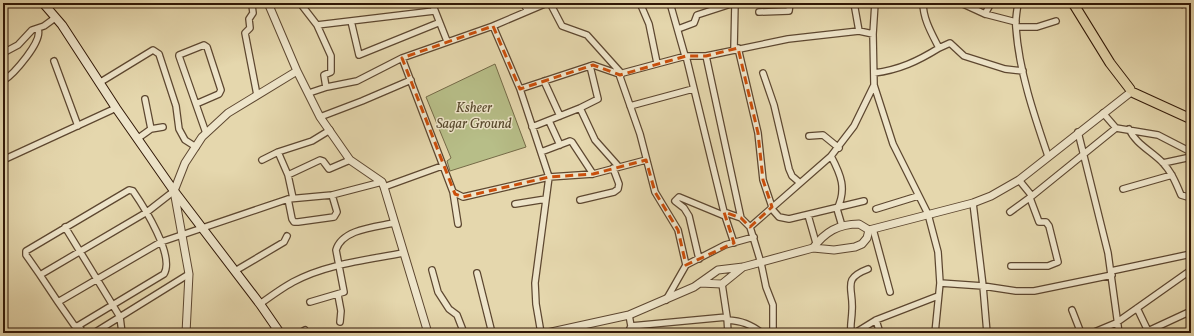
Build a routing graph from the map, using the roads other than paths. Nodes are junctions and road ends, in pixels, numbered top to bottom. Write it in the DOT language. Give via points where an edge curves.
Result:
graph roads {
  1 [pos="43,3"];
  2 [pos="256,3"];
  3 [pos="268,3"];
  4 [pos="300,3"];
  5 [pos="432,3"];
  6 [pos="523,3"];
  7 [pos="548,3"];
  8 [pos="640,3"];
  9 [pos="670,3"];
  10 [pos="734,3"];
  11 [pos="790,3"];
  12 [pos="854,3"];
  13 [pos="875,3"];
  14 [pos="923,3"];
  15 [pos="960,3"];
  16 [pos="990,3"];
  17 [pos="1018,3"];
  18 [pos="1073,3"];
  19 [pos="1080,3"];
  20 [pos="434,11"];
  21 [pos="528,11"];
  22 [pos="759,12"];
  23 [pos="985,14"];
  24 [pos="55,18"];
  25 [pos="351,21"];
  26 [pos="1056,21"];
  27 [pos="438,23"];
  28 [pos="1016,24"];
  29 [pos="317,26"];
  30 [pos="493,26"];
  31 [pos="38,29"];
  32 [pos="678,29"];
  33 [pos="860,32"];
  34 [pos="873,34"];
  35 [pos="447,41"];
  36 [pos="939,48"];
  37 [pos="736,49"];
  38 [pos="3,53"];
  39 [pos="686,56"];
  40 [pos="706,56"];
  41 [pos="402,58"];
  42 [pos="54,61"];
  43 [pos="657,63"];
  44 [pos="590,66"];
  45 [pos="297,71"];
  46 [pos="1023,71"];
  47 [pos="763,73"];
  48 [pos="874,73"];
  49 [pos="620,74"];
  50 [pos="410,80"];
  51 [pos="3,81"];
  52 [pos="544,81"];
  53 [pos="99,83"];
  54 [pos="874,85"];
  55 [pos="326,87"];
  56 [pos="520,89"];
  57 [pos="693,89"];
  58 [pos="1133,90"];
  59 [pos="309,93"];
  60 [pos="257,95"];
  61 [pos="145,99"];
  62 [pos="196,104"];
  63 [pos="630,106"];
  64 [pos="116,108"];
  65 [pos="580,108"];
  66 [pos="1103,113"];
  67 [pos="1191,113"];
  68 [pos="560,116"];
  69 [pos="320,117"];
  70 [pos="1191,119"];
  71 [pos="549,121"];
  72 [pos="78,126"];
  73 [pos="163,127"];
  74 [pos="532,127"];
  75 [pos="1116,128"];
  76 [pos="151,129"];
  77 [pos="1129,129"];
  78 [pos="330,130"];
  79 [pos="1078,132"];
  80 [pos="206,133"];
  81 [pos="809,136"];
  82 [pos="137,139"];
  83 [pos="560,145"];
  84 [pos="196,147"];
  85 [pos="839,148"];
  86 [pos="278,152"];
  87 [pos="541,152"];
  88 [pos="1191,152"];
  89 [pos="1085,154"];
  90 [pos="832,156"];
  91 [pos="1048,156"];
  92 [pos="1191,157"];
  93 [pos="3,160"];
  94 [pos="262,160"];
  95 [pos="350,160"];
  96 [pos="646,160"];
  97 [pos="1163,163"];
  98 [pos="442,166"];
  99 [pos="616,168"];
  100 [pos="593,174"];
  101 [pos="288,175"];
  102 [pos="1172,175"];
  103 [pos="549,177"];
  104 [pos="1019,180"];
  105 [pos="799,182"];
  106 [pos="383,185"];
  107 [pos="1123,189"];
  108 [pos="174,191"];
  109 [pos="453,192"];
  110 [pos="332,195"];
  111 [pos="918,196"];
  112 [pos="1031,198"];
  113 [pos="1191,198"];
  114 [pos="290,199"];
  115 [pos="546,199"];
  116 [pos="580,200"];
  117 [pos="864,201"];
  118 [pos="973,203"];
  119 [pos="515,204"];
  120 [pos="771,208"];
  121 [pos="836,209"];
  122 [pos="876,209"];
  123 [pos="147,212"];
  124 [pos="1010,212"];
  125 [pos="724,214"];
  126 [pos="928,214"];
  127 [pos="808,215"];
  128 [pos="741,218"];
  129 [pos="394,223"];
  130 [pos="458,224"];
  131 [pos="842,226"];
  132 [pos="65,227"];
  133 [pos="750,227"];
  134 [pos="201,228"];
  135 [pos="871,230"];
  136 [pos="183,236"];
  137 [pos="287,236"];
  138 [pos="754,237"];
  139 [pos="161,242"];
  140 [pos="734,243"];
  141 [pos="814,246"];
  142 [pos="80,251"];
  143 [pos="403,253"];
  144 [pos="1191,254"];
  145 [pos="699,259"];
  146 [pos="761,263"];
  147 [pos="686,265"];
  148 [pos="339,266"];
  149 [pos="1011,266"];
  150 [pos="743,267"];
  151 [pos="868,269"];
  152 [pos="432,270"];
  153 [pos="1191,270"];
  154 [pos="235,271"];
  155 [pos="477,273"];
  156 [pos="1111,273"];
  157 [pos="189,274"];
  158 [pos="40,275"];
  159 [pos="98,280"];
  160 [pos="700,283"];
  161 [pos="940,283"];
  162 [pos="722,284"];
  163 [pos="984,286"];
  164 [pos="890,292"];
  165 [pos="338,295"];
  166 [pos="938,296"];
  167 [pos="666,300"];
  168 [pos="58,302"];
  169 [pos="310,302"];
  170 [pos="260,304"];
  171 [pos="113,305"];
  172 [pos="1137,308"];
  173 [pos="1072,310"];
  174 [pos="1190,314"];
  175 [pos="629,315"];
  176 [pos="120,317"];
  177 [pos="727,318"];
  178 [pos="876,320"];
  179 [pos="340,322"];
  180 [pos="1116,323"];
  181 [pos="79,326"];
  182 [pos="631,326"];
  183 [pos="122,331"];
  184 [pos="1149,332"];
  185 [pos="83,333"];
  186 [pos="94,333"];
  187 [pos="116,333"];
  188 [pos="186,333"];
  189 [pos="280,333"];
  190 [pos="428,333"];
  191 [pos="464,333"];
  192 [pos="492,333"];
  193 [pos="542,333"];
  194 [pos="547,333"];
  195 [pos="628,333"];
  196 [pos="728,333"];
  197 [pos="762,333"];
  198 [pos="774,333"];
  199 [pos="850,333"];
  200 [pos="855,333"];
  201 [pos="880,333"];
  202 [pos="935,333"];
  203 [pos="987,333"];
  204 [pos="1081,333"];
  205 [pos="1092,333"];
  206 [pos="1119,333"];
  1 -- 24 [label="main road"];
  2 -- 60 [label="street" via="252,5 253,13 248,19 250,28 245,33"];
  3 -- 45 [label="street"];
  4 -- 29 [label="street"];
  5 -- 20 [label="street"];
  6 -- 21 [label="street"];
  7 -- 21 [label="street"];
  7 -- 49 [label="street" via="562,26 587,35"];
  8 -- 43 [label="street" via="649,24"];
  9 -- 32 [label="street"];
  10 -- 32 [label="street" via="698,16 694,22"];
  10 -- 37 [label="street"];
  11 -- 22 [label="street" via="789,11"];
  12 -- 33 [label="street"];
  13 -- 34 [label="street"];
  14 -- 36 [label="street" via="923,11"];
  15 -- 23 [label="street"];
  16 -- 23 [label="street"];
  17 -- 28 [label="street"];
  18 -- 58 [label="main road" via="1110,63"];
  19 -- 58 [label="main road"];
  20 -- 25 [label="street"];
  20 -- 27 [label="street"];
  21 -- 30 [label="street"];
  23 -- 28 [label="street"];
  24 -- 31 [label="street"];
  24 -- 53 [label="main road"];
  25 -- 27 [label="street" via="359,55"];
  25 -- 29 [label="street"];
  26 -- 28 [label="street" via="1036,27"];
  27 -- 35 [label="street"];
  28 -- 46 [label="street"];
  29 -- 55 [label="street" via="331,56 331,72 324,75"];
  30 -- 35 [label="street"];
  30 -- 56 [label="street"];
  31 -- 38 [label="street" via="29,32 18,45"];
  31 -- 51 [label="street" via="39,36 21,65"];
  32 -- 39 [label="street"];
  33 -- 34 [label="street"];
  33 -- 37 [label="street" via="788,39"];
  34 -- 48 [label="street"];
  35 -- 41 [label="street"];
  36 -- 46 [label="street" via="950,43 964,56 1004,69"];
  36 -- 48 [label="street" via="905,67"];
  37 -- 40 [label="street"];
  37 -- 120 [label="street" via="758,133 763,180"];
  39 -- 40 [label="street"];
  39 -- 43 [label="street"];
  39 -- 57 [label="street"];
  40 -- 128 [label="street"];
  41 -- 50 [label="street"];
  41 -- 55 [label="street" via="357,81"];
  42 -- 72 [label="street"];
  43 -- 49 [label="street"];
  44 -- 49 [label="street"];
  44 -- 52 [label="street"];
  44 -- 65 [label="street" via="598,99"];
  45 -- 59 [label="street"];
  45 -- 60 [label="street"];
  46 -- 91 [label="street"];
  47 -- 105 [label="street" via="789,169"];
  48 -- 54 [label="street"];
  49 -- 63 [label="street"];
  50 -- 69 [label="street" via="362,102"];
  50 -- 98 [label="street"];
  52 -- 56 [label="street"];
  52 -- 68 [label="street"];
  53 -- 64 [label="main road"];
  53 -- 84 [label="street" via="153,50 156,51 176,106 181,135"];
  54 -- 85 [label="street" via="854,126"];
  54 -- 111 [label="street" via="893,144"];
  55 -- 59 [label="street"];
  56 -- 74 [label="street"];
  57 -- 63 [label="street"];
  57 -- 125 [label="street"];
  58 -- 66 [label="street"];
  58 -- 67 [label="main road"];
  58 -- 70 [label="main road"];
  59 -- 69 [label="street"];
  60 -- 80 [label="street" via="228,113"];
  61 -- 76 [label="street"];
  62 -- 62 [label="street" via="219,94 221,90 207,47 204,45 179,55"];
  62 -- 80 [label="street"];
  63 -- 96 [label="street"];
  64 -- 72 [label="street"];
  64 -- 82 [label="main road"];
  65 -- 68 [label="street"];
  65 -- 99 [label="street" via="595,140"];
  66 -- 75 [label="street"];
  66 -- 79 [label="street"];
  68 -- 71 [label="street"];
  69 -- 78 [label="street"];
  71 -- 74 [label="street"];
  71 -- 83 [label="street"];
  72 -- 93 [label="street"];
  73 -- 76 [label="street"];
  74 -- 87 [label="street"];
  75 -- 77 [label="street"];
  75 -- 89 [label="street"];
  76 -- 82 [label="street"];
  77 -- 88 [label="street" via="1158,135"];
  77 -- 97 [label="street" via="1135,139"];
  78 -- 86 [label="street" via="312,141"];
  78 -- 95 [label="street"];
  79 -- 89 [label="street"];
  79 -- 91 [label="street"];
  80 -- 84 [label="street"];
  81 -- 85 [label="street" via="823,135"];
  82 -- 108 [label="main road"];
  83 -- 87 [label="street"];
  83 -- 100 [label="street" via="572,142"];
  84 -- 108 [label="street" via="185,163"];
  85 -- 90 [label="street"];
  86 -- 94 [label="street"];
  86 -- 101 [label="street"];
  87 -- 103 [label="street"];
  89 -- 112 [label="street"];
  89 -- 156 [label="street"];
  90 -- 105 [label="street"];
  90 -- 121 [label="street" via="843,186 843,195"];
  91 -- 104 [label="street"];
  92 -- 97 [label="street"];
  95 -- 101 [label="street" via="329,169 320,160"];
  95 -- 106 [label="street"];
  96 -- 99 [label="street"];
  96 -- 147 [label="street" via="655,192 678,230"];
  97 -- 102 [label="street"];
  98 -- 106 [label="street"];
  98 -- 109 [label="street"];
  99 -- 100 [label="street"];
  99 -- 116 [label="street" via="618,189"];
  100 -- 103 [label="street"];
  101 -- 114 [label="street"];
  102 -- 107 [label="street"];
  102 -- 113 [label="street" via="1181,195"];
  103 -- 109 [label="street" via="463,197"];
  103 -- 115 [label="street"];
  104 -- 112 [label="street"];
  104 -- 118 [label="street"];
  105 -- 120 [label="street"];
  106 -- 110 [label="street"];
  106 -- 129 [label="street"];
  108 -- 123 [label="street"];
  108 -- 134 [label="main road"];
  108 -- 136 [label="street"];
  109 -- 130 [label="street"];
  110 -- 114 [label="street"];
  110 -- 114 [label="street" via="337,212 334,217 298,222 292,219"];
  111 -- 122 [label="street"];
  111 -- 126 [label="street"];
  112 -- 124 [label="street"];
  112 -- 149 [label="street" via="1039,222 1046,222 1049,226 1058,262 1048,266"];
  114 -- 134 [label="street"];
  115 -- 119 [label="street"];
  115 -- 193 [label="street" via="535,283"];
  117 -- 121 [label="street"];
  118 -- 126 [label="street"];
  118 -- 163 [label="street"];
  120 -- 127 [label="street" via="779,217 785,219"];
  120 -- 133 [label="street"];
  121 -- 127 [label="street"];
  121 -- 131 [label="street"];
  123 -- 132 [label="street" via="133,191 129,190"];
  123 -- 139 [label="street"];
  123 -- 142 [label="street"];
  125 -- 128 [label="street"];
  125 -- 140 [label="street"];
  125 -- 145 [label="street" via="679,197 675,201 689,216"];
  126 -- 135 [label="street"];
  126 -- 161 [label="street" via="938,252"];
  127 -- 141 [label="street"];
  128 -- 133 [label="street"];
  129 -- 143 [label="street"];
  129 -- 148 [label="street" via="346,237 336,248"];
  131 -- 135 [label="street" via="859,224"];
  131 -- 141 [label="street" via="828,232"];
  132 -- 142 [label="street"];
  132 -- 158 [label="street" via="26,252"];
  133 -- 138 [label="street"];
  134 -- 136 [label="street"];
  134 -- 154 [label="main road"];
  135 -- 141 [label="street" via="868,238 855,247 834,250"];
  135 -- 164 [label="street"];
  136 -- 139 [label="street"];
  136 -- 157 [label="street"];
  137 -- 154 [label="street" via="284,242"];
  138 -- 140 [label="street"];
  138 -- 146 [label="street"];
  139 -- 159 [label="street"];
  139 -- 171 [label="street" via="167,264 164,274"];
  140 -- 145 [label="street"];
  141 -- 146 [label="street"];
  142 -- 158 [label="street"];
  142 -- 159 [label="street"];
  143 -- 148 [label="street"];
  143 -- 190 [label="street"];
  144 -- 156 [label="street"];
  145 -- 147 [label="street"];
  146 -- 150 [label="street"];
  146 -- 198 [label="street" via="773,305"];
  147 -- 167 [label="street"];
  148 -- 165 [label="street" via="344,291"];
  148 -- 170 [label="street" via="294,281"];
  150 -- 160 [label="street" via="718,270"];
  150 -- 162 [label="street"];
  151 -- 199 [label="street" via="854,276 851,281"];
  152 -- 191 [label="street" via="438,292 449,309 457,315"];
  153 -- 172 [label="street"];
  154 -- 170 [label="main road"];
  155 -- 192 [label="street"];
  156 -- 163 [label="street" via="1034,291"];
  156 -- 180 [label="street"];
  157 -- 176 [label="street"];
  157 -- 188 [label="street"];
  158 -- 168 [label="street"];
  159 -- 168 [label="street"];
  159 -- 171 [label="street"];
  160 -- 162 [label="street"];
  160 -- 167 [label="street"];
  161 -- 163 [label="street"];
  161 -- 166 [label="street"];
  162 -- 177 [label="street"];
  163 -- 203 [label="street"];
  165 -- 169 [label="street"];
  165 -- 179 [label="street"];
  166 -- 178 [label="street"];
  166 -- 202 [label="street"];
  167 -- 175 [label="street"];
  168 -- 181 [label="street" via="74,326"];
  170 -- 189 [label="main road"];
  171 -- 176 [label="street"];
  171 -- 181 [label="street"];
  172 -- 180 [label="street"];
  172 -- 184 [label="street"];
  173 -- 204 [label="street"];
  174 -- 184 [label="street"];
  175 -- 182 [label="street"];
  175 -- 194 [label="street"];
  176 -- 183 [label="street"];
  176 -- 186 [label="street"];
  177 -- 182 [label="street"];
  177 -- 196 [label="street"];
  177 -- 197 [label="street" via="741,321"];
  178 -- 200 [label="street"];
  178 -- 201 [label="street"];
  180 -- 205 [label="street"];
  180 -- 206 [label="street"];
  181 -- 185 [label="street"];
  182 -- 195 [label="street"];
  183 -- 187 [label="street"];
}
